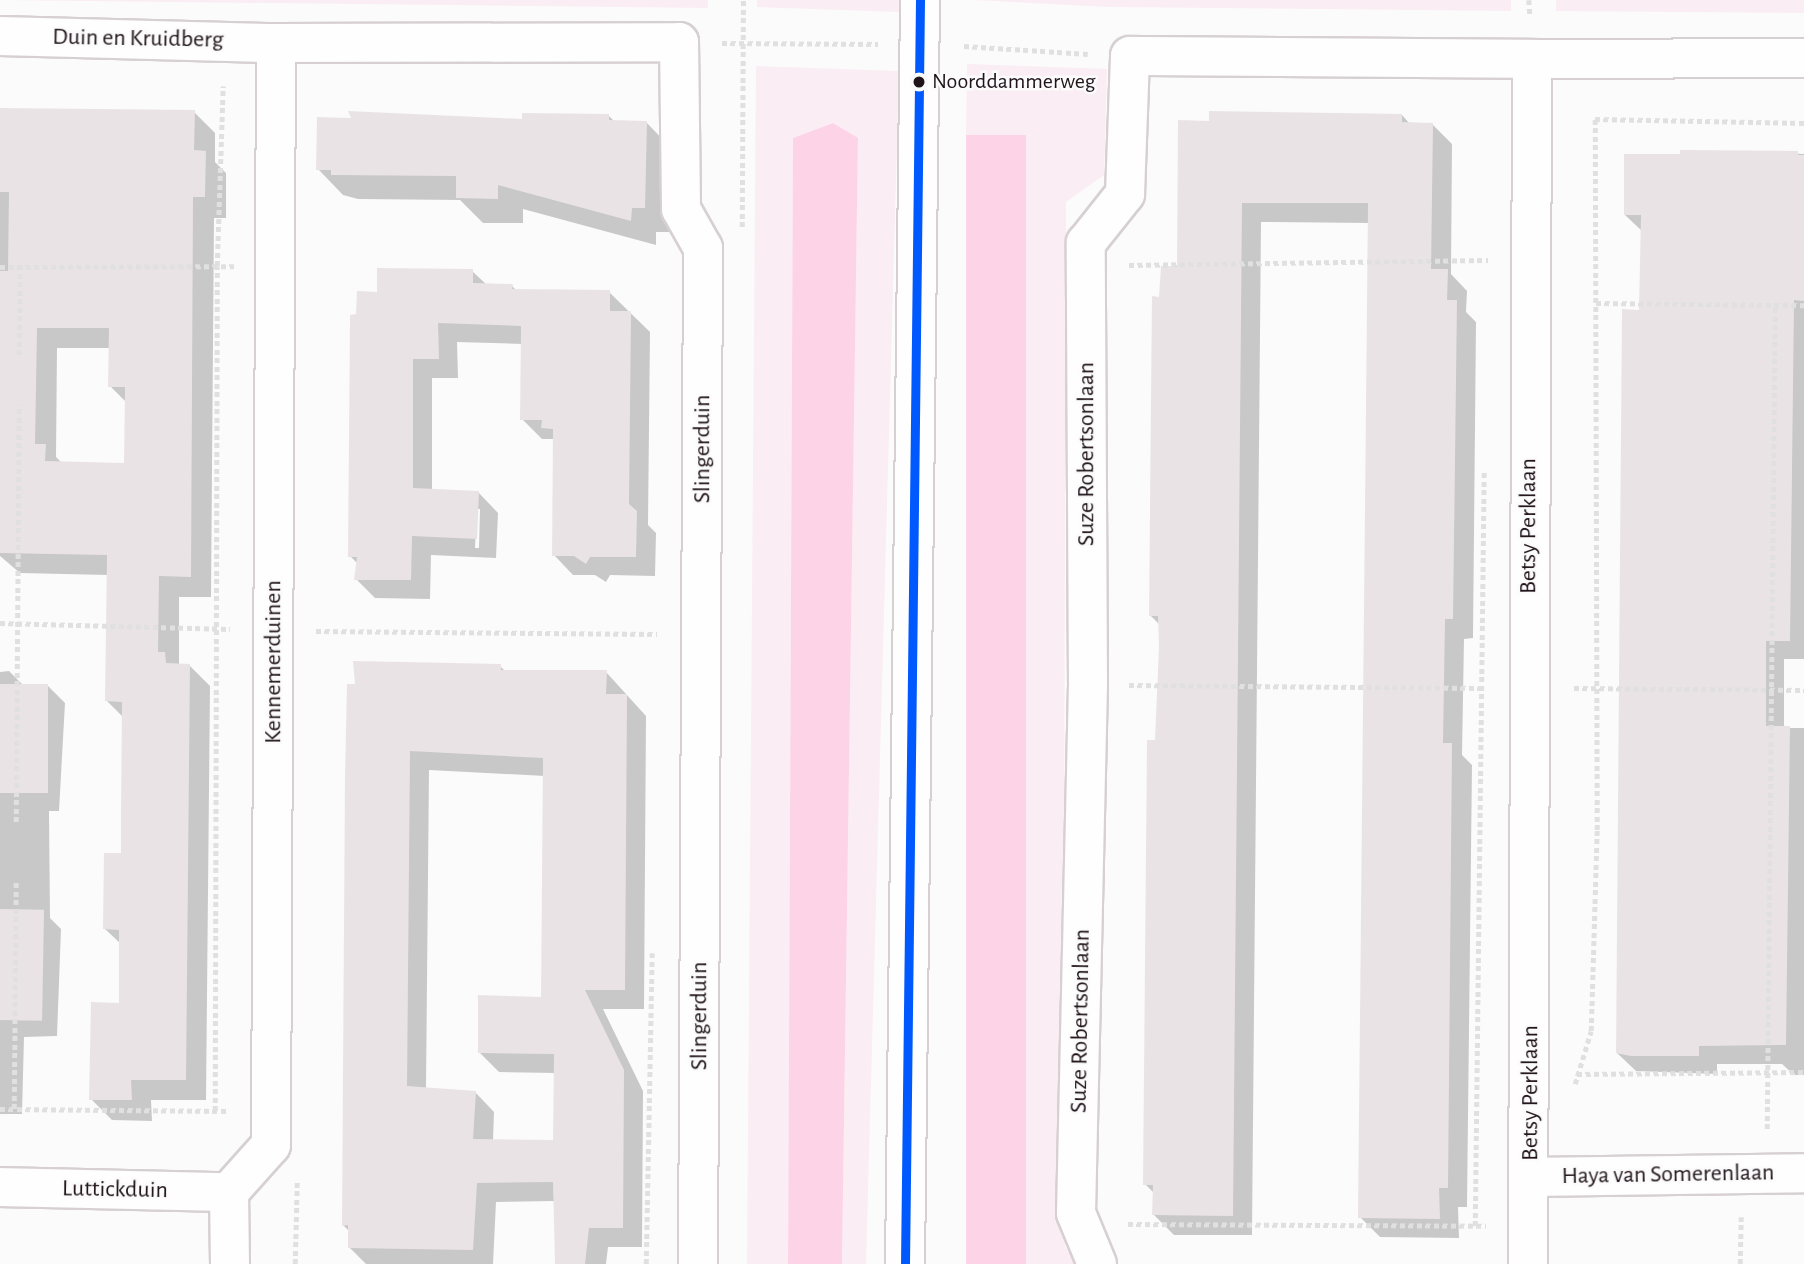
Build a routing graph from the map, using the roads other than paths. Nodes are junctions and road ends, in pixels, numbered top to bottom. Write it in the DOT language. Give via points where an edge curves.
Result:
graph roads {
  1 [pos="920,0"];
  2 [pos="0,36"];
  3 [pos="276,43"];
  4 [pos="1804,58"];
  5 [pos="1532,59"];
  6 [pos="1786,1173"];
  7 [pos="1531,1177"];
  8 [pos="0,1187"];
  9 [pos="229,1192"];
  10 [pos="230,1264"];
  11 [pos="698,1264"];
  12 [pos="905,1264"];
  13 [pos="1097,1264"];
  14 [pos="1528,1264"];
  1 -- 12 [label="street"];
  2 -- 3 [label="street, Duin en Kruidberg"];
  3 -- 9 [label="street, Kennemerduinen" via="271,1128"];
  3 -- 11 [label="street, Slingerduin" via="679,42 681,209 703,248"];
  4 -- 5 [label="street"];
  5 -- 7 [label="street, Betsy Perklaan"];
  5 -- 13 [label="street, Suze Robertsonlaan" via="1130,56 1125,194 1086,243 1088,685 1076,1213"];
  6 -- 7 [label="street, Haya van Somerenlaan"];
  7 -- 14 [label="street, Betsy Perklaan"];
  8 -- 9 [label="street, Luttickduin"];
  9 -- 10 [label="street"];
}
